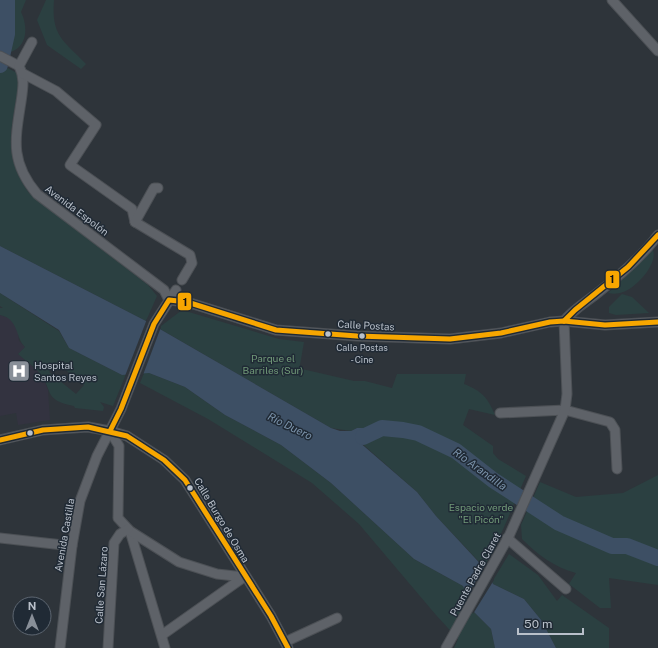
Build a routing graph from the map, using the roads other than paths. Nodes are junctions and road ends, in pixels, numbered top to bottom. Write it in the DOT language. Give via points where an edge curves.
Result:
graph roads {
  1 [pos="612,0"];
  2 [pos="32,42"];
  3 [pos="658,51"];
  4 [pos="0,56"];
  5 [pos="18,67"];
  6 [pos="158,188"];
  7 [pos="135,222"];
  8 [pos="658,235"];
  9 [pos="182,280"];
  10 [pos="176,290"];
  11 [pos="169,301"];
  12 [pos="564,321"];
  13 [pos="658,322"];
  14 [pos="565,410"];
  15 [pos="500,413"];
  16 [pos="110,431"];
  17 [pos="0,440"];
  18 [pos="617,470"];
  19 [pos="129,530"];
  20 [pos="0,538"];
  21 [pos="507,538"];
  22 [pos="72,546"];
  23 [pos="244,577"];
  24 [pos="566,588"];
  25 [pos="337,618"];
  26 [pos="162,635"];
  27 [pos="286,645"];
  28 [pos="60,648"];
  29 [pos="108,648"];
  30 [pos="165,648"];
  31 [pos="446,648"];
  1 -- 3 [label="street"];
  2 -- 5 [label="street"];
  4 -- 5 [label="street"];
  5 -- 7 [label="street" via="56,91 96,125 70,165 132,209"];
  5 -- 11 [label="street, Avenida Espolón" via="24,80 15,150 17,162 27,181 37,194 164,290"];
  6 -- 7 [label="street" via="154,188"];
  7 -- 9 [label="street" via="190,255 192,263"];
  8 -- 12 [label="street" via="649,247"];
  10 -- 11 [label="street, Avenida Castilla"];
  11 -- 12 [label="street, Calle Postas" via="187,302 276,330 357,336 450,339"];
  11 -- 16 [label="street, Avenida Castilla" via="154,324"];
  12 -- 13 [label="street, Calle Postas" via="605,325"];
  12 -- 14 [label="street"];
  14 -- 15 [label="street"];
  14 -- 18 [label="street" via="604,419 613,425"];
  14 -- 21 [label="street, Puente Padre Claret"];
  16 -- 17 [label="street, Calle Burgo de Osma" via="88,427 43,430"];
  16 -- 19 [label="street" via="119,446 118,518"];
  16 -- 22 [label="street, Avenida Castilla" via="97,456 80,501"];
  16 -- 23 [label="street, Calle Burgo de Osma" via="127,436 164,460 185,480"];
  19 -- 23 [label="street" via="179,562 217,574"];
  19 -- 26 [label="street"];
  19 -- 29 [label="street, Calle San Lázaro" via="120,534 114,542"];
  20 -- 22 [label="street"];
  21 -- 24 [label="street"];
  21 -- 31 [label="street, Puente Padre Claret"];
  22 -- 28 [label="street, Avenida Castilla"];
  23 -- 26 [label="street"];
  23 -- 27 [label="street, Calle Burgo de Osma" via="271,616"];
  25 -- 27 [label="street"];
  26 -- 30 [label="street"];
}
